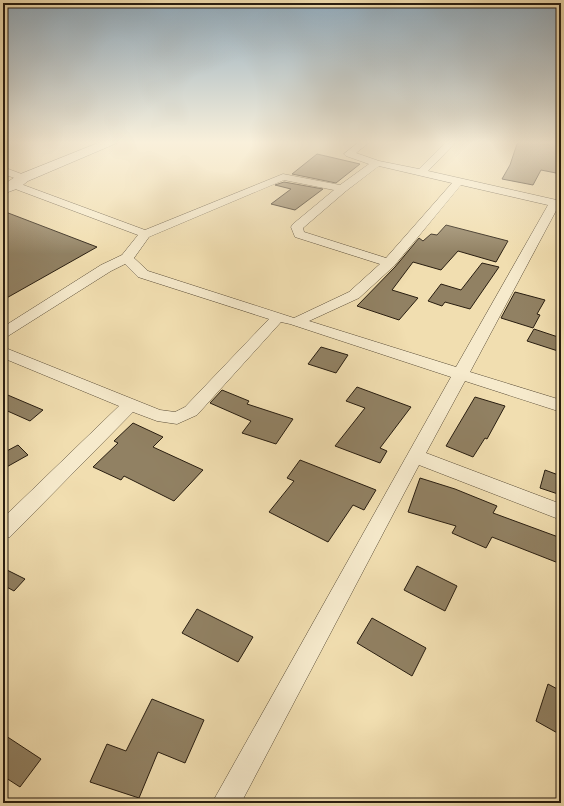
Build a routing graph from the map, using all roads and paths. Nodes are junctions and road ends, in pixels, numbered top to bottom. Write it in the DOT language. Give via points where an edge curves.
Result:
graph roads {
  1 [pos="26,179"];
  2 [pos="35,179"];
  3 [pos="279,179"];
  4 [pos="299,179"];
  5 [pos="356,179"];
  6 [pos="449,179"];
  7 [pos="459,181"];
  8 [pos="13,184"];
  9 [pos="342,189"];
  10 [pos="558,203"];
  11 [pos="145,234"];
  12 [pos="127,258"];
  13 [pos="389,263"];
  14 [pos="278,317"];
  15 [pos="296,322"];
  16 [pos="3,333"];
  17 [pos="3,352"];
  18 [pos="460,373"];
  19 [pos="131,404"];
  20 [pos="561,406"];
  21 [pos="415,456"];
  22 [pos="561,512"];
  23 [pos="3,531"];
  24 [pos="226,803"];
  1 -- 8 [label="street"];
  2 -- 8 [label="street"];
  3 -- 11 [label="street"];
  4 -- 9 [label="street"];
  5 -- 9 [label="street"];
  6 -- 7 [label="street"];
  7 -- 10 [label="street"];
  7 -- 13 [label="street"];
  8 -- 11 [label="street"];
  9 -- 13 [label="street" via="297,227 299,234 323,244"];
  10 -- 18 [label="street"];
  11 -- 12 [label="street"];
  12 -- 14 [label="street" via="143,274"];
  12 -- 16 [label="street" via="106,268"];
  13 -- 15 [label="street" via="354,295"];
  14 -- 15 [label="street"];
  14 -- 19 [label="street" via="191,411 177,418 157,415"];
  15 -- 18 [label="street"];
  17 -- 19 [label="street"];
  18 -- 20 [label="street"];
  18 -- 21 [label="street"];
  19 -- 23 [label="street"];
  21 -- 22 [label="street"];
  21 -- 24 [label="street"];
}
